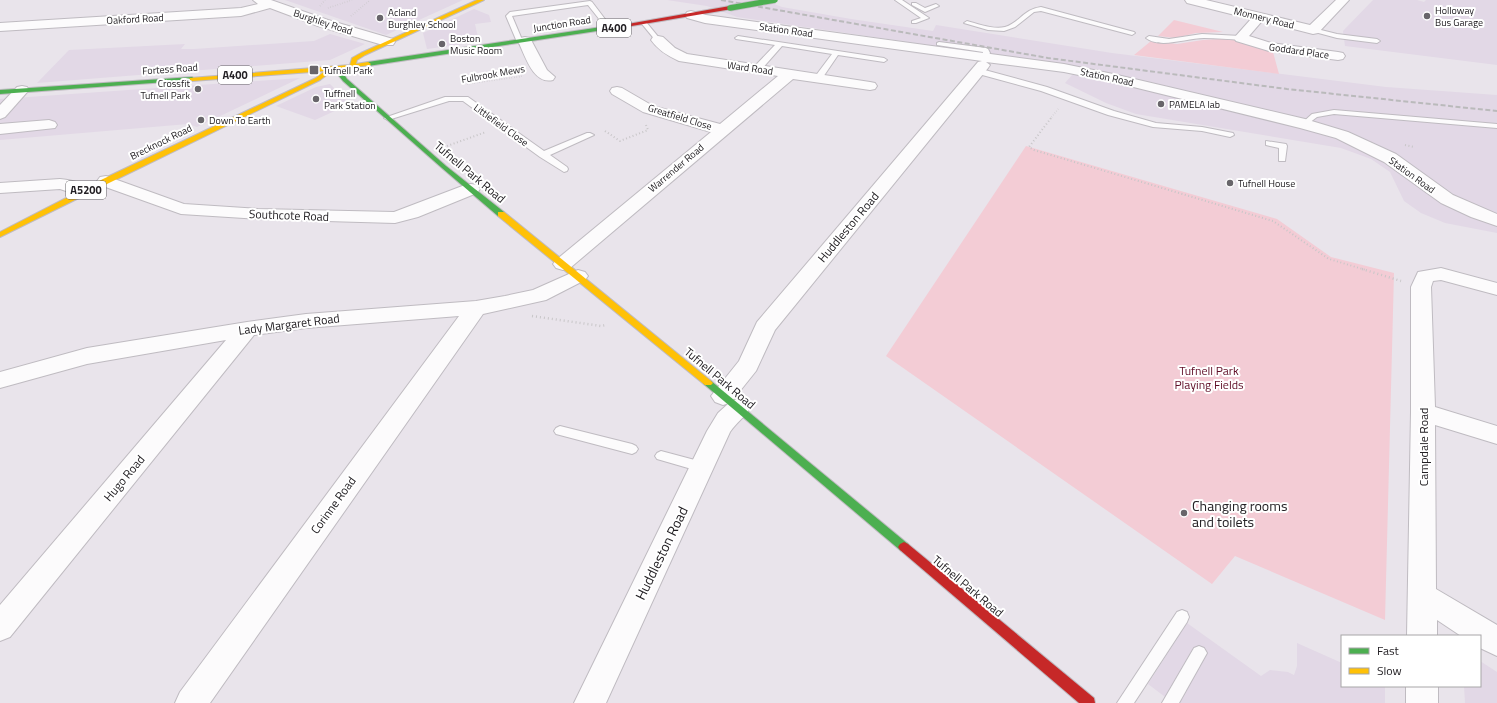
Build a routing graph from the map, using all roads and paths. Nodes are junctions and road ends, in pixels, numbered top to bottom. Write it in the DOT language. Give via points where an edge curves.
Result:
graph roads {
  1 [pos="352,0"];
  2 [pos="481,0"];
  3 [pos="774,0"];
  4 [pos="898,0"];
  5 [pos="908,0"];
  6 [pos="1191,0"];
  7 [pos="1343,0"];
  8 [pos="264,2"];
  9 [pos="936,6"];
  10 [pos="318,9"];
  11 [pos="691,14"];
  12 [pos="1259,17"];
  13 [pos="914,22"];
  14 [pos="644,23"];
  15 [pos="967,23"];
  16 [pos="0,27"];
  17 [pos="609,28"];
  18 [pos="1313,30"];
  19 [pos="1132,33"];
  20 [pos="738,38"];
  21 [pos="1149,38"];
  22 [pos="1241,38"];
  23 [pos="658,40"];
  24 [pos="388,42"];
  25 [pos="523,42"];
  26 [pos="1377,42"];
  27 [pos="780,44"];
  28 [pos="939,44"];
  29 [pos="836,52"];
  30 [pos="1338,56"];
  31 [pos="884,60"];
  32 [pos="982,64"];
  33 [pos="352,67"];
  34 [pos="342,68"];
  35 [pos="332,69"];
  36 [pos="757,69"];
  37 [pos="790,74"];
  38 [pos="546,76"];
  39 [pos="818,78"];
  40 [pos="870,86"];
  41 [pos="22,90"];
  42 [pos="617,91"];
  43 [pos="0,92"];
  44 [pos="458,99"];
  45 [pos="1054,103"];
  46 [pos="0,114"];
  47 [pos="388,118"];
  48 [pos="644,121"];
  49 [pos="1305,124"];
  50 [pos="49,125"];
  51 [pos="501,126"];
  52 [pos="1497,126"];
  53 [pos="0,129"];
  54 [pos="722,130"];
  55 [pos="590,135"];
  56 [pos="1230,136"];
  57 [pos="1268,144"];
  58 [pos="428,153"];
  59 [pos="543,155"];
  60 [pos="1282,159"];
  61 [pos="564,169"];
  62 [pos="106,181"];
  63 [pos="0,188"];
  64 [pos="471,189"];
  65 [pos="84,192"];
  66 [pos="1497,220"];
  67 [pos="0,235"];
  68 [pos="571,270"];
  69 [pos="1431,281"];
  70 [pos="1497,289"];
  71 [pos="504,303"];
  72 [pos="476,308"];
  73 [pos="632,320"];
  74 [pos="247,328"];
  75 [pos="0,380"];
  76 [pos="730,402"];
  77 [pos="1423,412"];
  78 [pos="560,431"];
  79 [pos="1497,435"];
  80 [pos="632,449"];
  81 [pos="661,456"];
  82 [pos="702,467"];
  83 [pos="1423,596"];
  84 [pos="1182,617"];
  85 [pos="0,626"];
  86 [pos="1422,635"];
  87 [pos="1497,642"];
  88 [pos="1199,653"];
  89 [pos="1422,687"];
  90 [pos="191,703"];
  91 [pos="590,703"];
  92 [pos="1089,703"];
  93 [pos="1125,703"];
  94 [pos="1170,703"];
  95 [pos="1422,703"];
  1 -- 10 [label="path" via="330,8"];
  2 -- 24 [label="main road"];
  3 -- 11 [label="main road, Junction Road / A400, bridge"];
  4 -- 13 [label="lane" via="926,18"];
  5 -- 9 [label="lane" via="925,10"];
  6 -- 12 [label="street, Monnery Road"];
  7 -- 18 [label="street"];
  8 -- 16 [label="street, Oakford Road" via="259,8 241,12"];
  8 -- 24 [label="street, Burghley Road"];
  11 -- 14 [label="main road, Junction Road / A400"];
  11 -- 32 [label="street, Station Road" via="706,19"];
  12 -- 18 [label="street, Monnery Road"];
  12 -- 22 [label="street"];
  14 -- 17 [label="main road, Junction Road / A400"];
  14 -- 23 [label="lane, Ward Road"];
  15 -- 19 [label="lane" via="1007,28 1030,11 1041,10"];
  17 -- 25 [label="main road, Junction Road / A400"];
  17 -- 25 [label="lane" via="590,3 510,14"];
  18 -- 26 [label="lane"];
  20 -- 27 [label="lane"];
  21 -- 22 [label="lane" via="1169,41 1202,36"];
  22 -- 30 [label="street, Goddard Place" via="1269,47"];
  23 -- 36 [label="street, Ward Road" via="670,51 684,58"];
  24 -- 33 [label="main road" via="354,59"];
  25 -- 33 [label="main road, Junction Road / A400"];
  25 -- 38 [label="street"];
  27 -- 29 [label="lane"];
  27 -- 36 [label="lane"];
  28 -- 32 [label="lane" via="986,50"];
  29 -- 31 [label="lane"];
  29 -- 39 [label="lane"];
  32 -- 49 [label="street, Station Road" via="1064,68"];
  32 -- 56 [label="lane" via="1111,113 1156,125 1202,129"];
  32 -- 76 [label="street, Huddleston Road" via="764,327"];
  33 -- 34 [label="main road, A400"];
  34 -- 35 [label="main road, Fortess Road / A400"];
  34 -- 47 [label="main road, Tufnell Park Road" via="345,80"];
  35 -- 41 [label="main road, Fortess Road / A400"];
  35 -- 62 [label="main road, Brecknock Road / A5200" via="318,79"];
  36 -- 37 [label="street, Ward Road"];
  37 -- 39 [label="street, Ward Road"];
  37 -- 54 [label="street, Warrender Road"];
  38 -- 44 [label="path, Fulbrook Mews" via="458,86"];
  39 -- 40 [label="street, Ward Road"];
  41 -- 43 [label="main road, Fortess Road / A400"];
  41 -- 46 [label="street"];
  42 -- 54 [label="street, Greatfield Close" via="648,108"];
  44 -- 47 [label="lane, Littlefield Close" via="448,99"];
  44 -- 51 [label="lane, Littlefield Close" via="465,99"];
  45 -- 69 [label="path" via="1059,108 1029,147 1034,150 1273,221 1329,259"];
  47 -- 58 [label="main road, Tufnell Park Road"];
  48 -- 55 [label="path" via="648,130 620,141 602,130"];
  49 -- 52 [label="lane" via="1314,115 1334,112"];
  49 -- 66 [label="street, Station Road" via="1342,135 1366,146 1401,166 1447,199"];
  50 -- 53 [label="street"];
  51 -- 58 [label="path"];
  51 -- 59 [label="lane, Littlefield Close"];
  54 -- 68 [label="street, Warrender Road"];
  55 -- 59 [label="lane"];
  57 -- 60 [label="lane" via="1283,146"];
  58 -- 64 [label="main road, Tufnell Park Road"];
  59 -- 61 [label="lane, Littlefield Close"];
  62 -- 64 [label="street, Southcote Road" via="180,209 395,218"];
  62 -- 65 [label="main road, Brecknock Road / A5200"];
  63 -- 65 [label="street" via="65,184"];
  64 -- 68 [label="main road, Tufnell Park Road"];
  65 -- 67 [label="main road, Brecknock Road / A5200"];
  68 -- 71 [label="street, Lady Margaret Road" via="539,294"];
  68 -- 73 [label="main road, Tufnell Park Road"];
  69 -- 70 [label="street"];
  69 -- 77 [label="street, Campdale Road"];
  71 -- 72 [label="street, Lady Margaret Road"];
  71 -- 73 [label="path" via="523,314 602,326"];
  72 -- 74 [label="street, Lady Margaret Road"];
  72 -- 90 [label="street, Corinne Road"];
  73 -- 76 [label="main road, Tufnell Park Road"];
  74 -- 75 [label="street, Lady Margaret Road" via="87,356"];
  74 -- 85 [label="street, Hugo Road"];
  76 -- 82 [label="street, Huddleston Road" via="726,419"];
  76 -- 92 [label="main road, Tufnell Park Road"];
  77 -- 79 [label="street"];
  77 -- 83 [label="street, Campdale Road"];
  78 -- 80 [label="lane"];
  81 -- 82 [label="lane"];
  82 -- 91 [label="street, Huddleston Road"];
  83 -- 86 [label="street, Campdale Road"];
  83 -- 87 [label="street"];
  84 -- 93 [label="lane"];
  88 -- 94 [label="lane"];
  89 -- 95 [label="street"];
}
